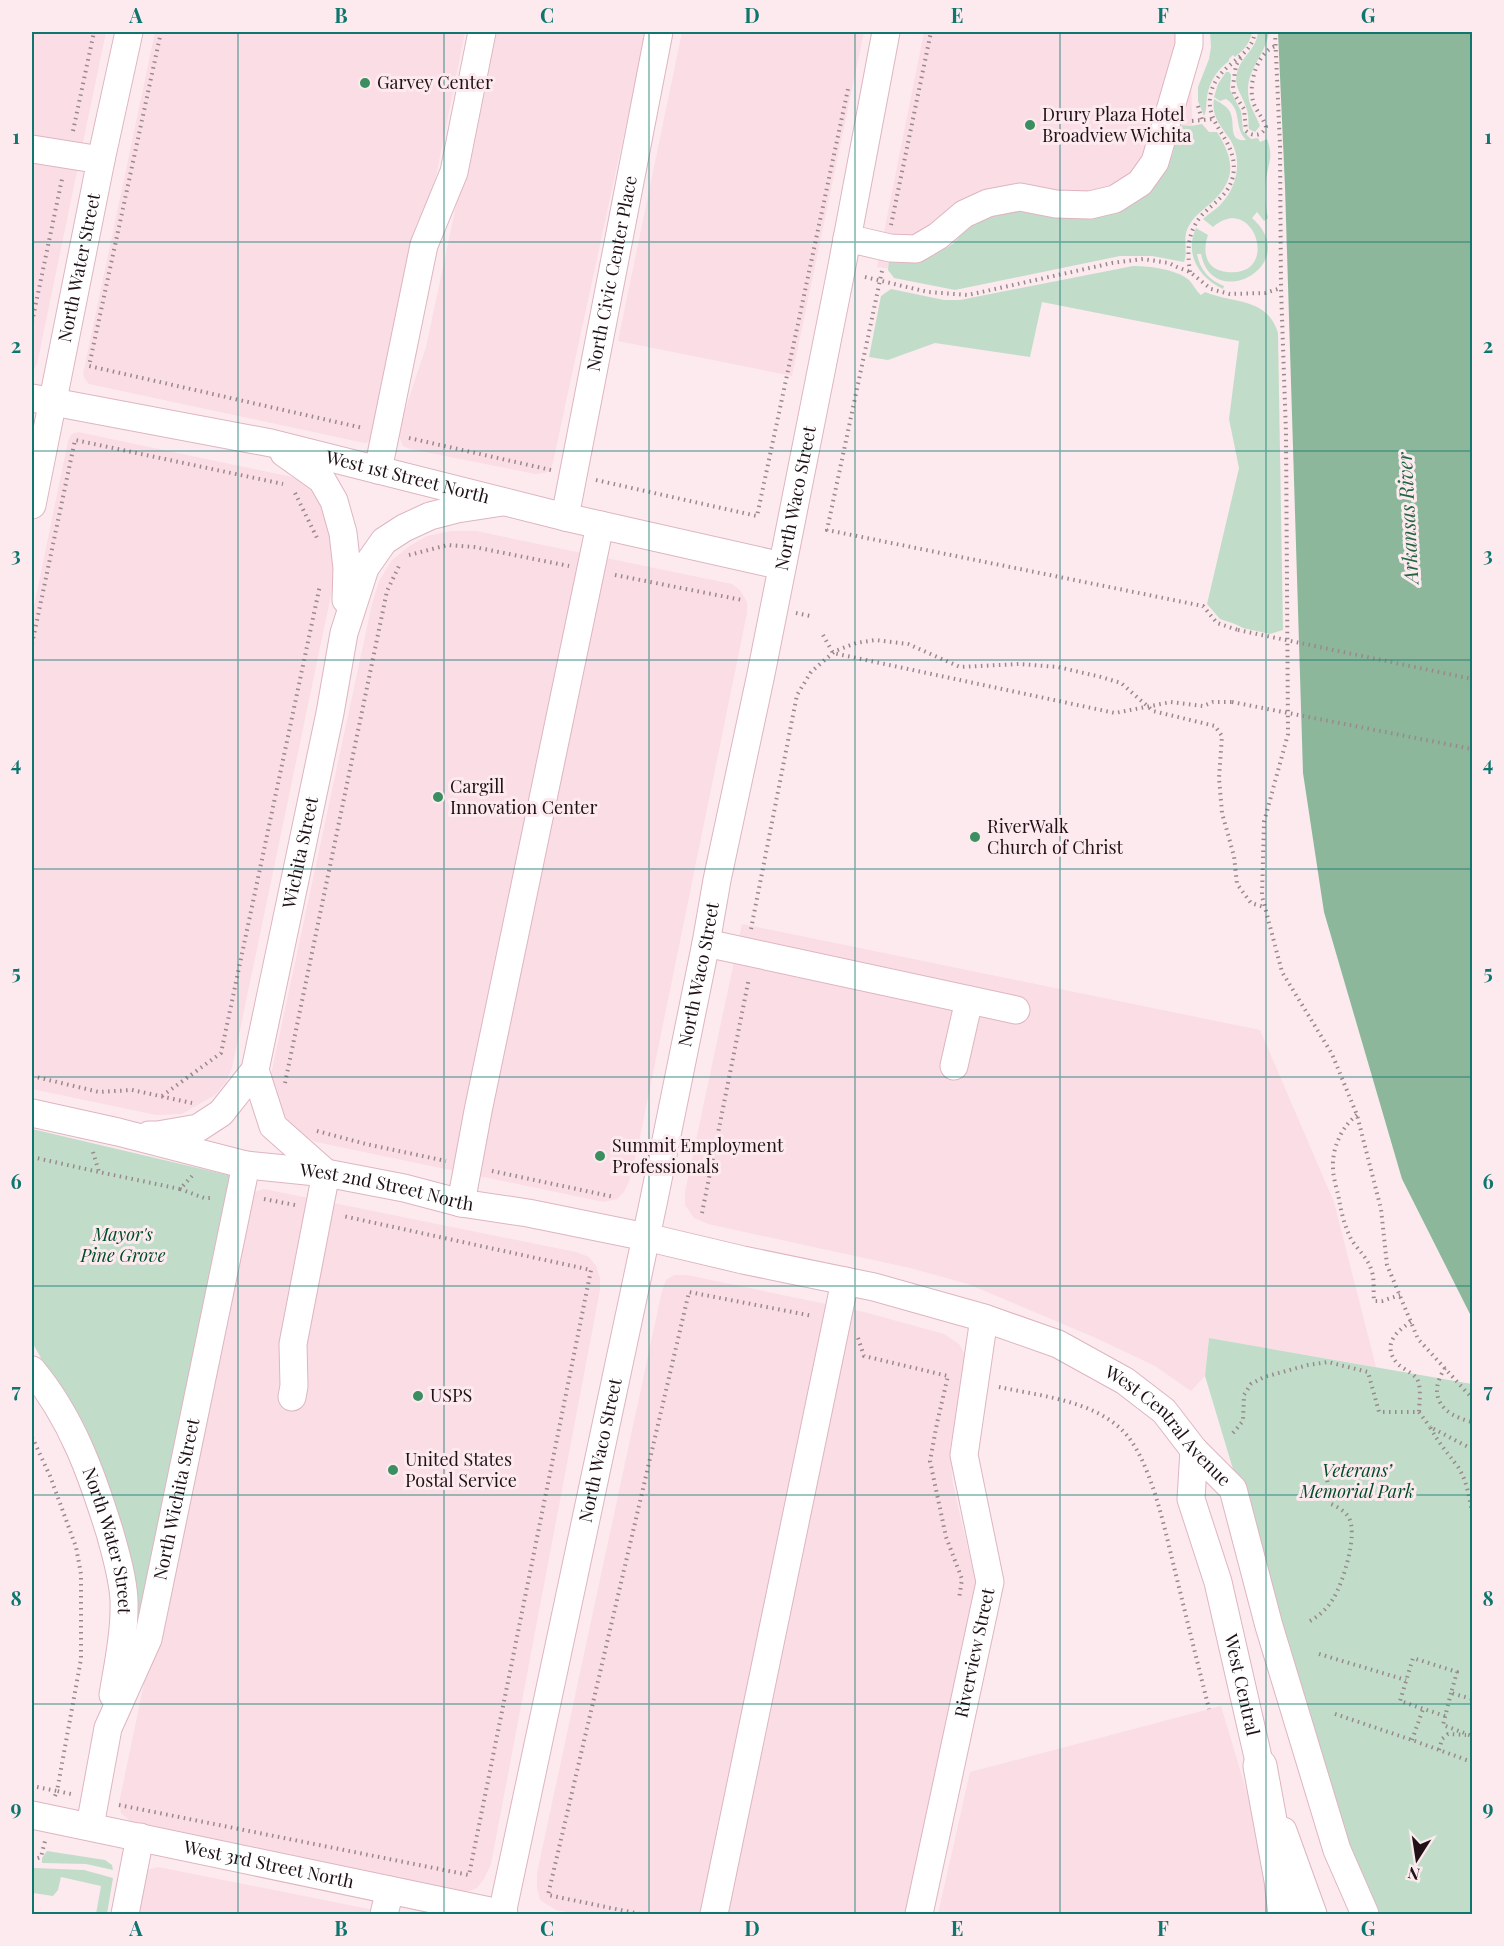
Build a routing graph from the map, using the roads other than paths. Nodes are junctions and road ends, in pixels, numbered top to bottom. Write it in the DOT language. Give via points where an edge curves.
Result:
graph roads {
  1 [pos="129,32"];
  2 [pos="482,32"];
  3 [pos="659,32"];
  4 [pos="885,32"];
  5 [pos="1188,32"];
  6 [pos="32,148"];
  7 [pos="101,160"];
  8 [pos="847,238"];
  9 [pos="42,400"];
  10 [pos="270,443"];
  11 [pos="378,470"];
  12 [pos="503,502"];
  13 [pos="32,505"];
  14 [pos="565,517"];
  15 [pos="600,525"];
  16 [pos="782,566"];
  17 [pos="344,633"];
  18 [pos="706,942"];
  19 [pos="969,1000"];
  20 [pos="1016,1010"];
  21 [pos="954,1066"];
  22 [pos="255,1070"];
  23 [pos="32,1113"];
  24 [pos="118,1132"];
  25 [pos="246,1165"];
  26 [pos="326,1173"];
  27 [pos="461,1203"];
  28 [pos="646,1237"];
  29 [pos="743,1260"];
  30 [pos="845,1281"];
  31 [pos="984,1318"];
  32 [pos="32,1370"];
  33 [pos="292,1397"];
  34 [pos="1194,1450"];
  35 [pos="108,1728"];
  36 [pos="1260,1766"];
  37 [pos="41,1817"];
  38 [pos="90,1826"];
  39 [pos="140,1837"];
  40 [pos="387,1902"];
  41 [pos="124,1914"];
  42 [pos="502,1914"];
  43 [pos="714,1914"];
  44 [pos="919,1914"];
  45 [pos="1284,1914"];
  46 [pos="1313,1914"];
  47 [pos="1365,1914"];
  1 -- 7 [label="street, North Water Street"];
  2 -- 11 [label="street" via="454,172 424,245"];
  3 -- 14 [label="street, North Civic Center Place"];
  4 -- 8 [label="street, North Waco Street"];
  5 -- 8 [label="street" via="1189,45 1155,162 1140,183 1115,199 1090,205 1020,197 988,202 964,214 916,249"];
  6 -- 7 [label="street"];
  7 -- 9 [label="street, North Water Street"];
  8 -- 16 [label="street, North Waco Street"];
  9 -- 10 [label="street, West 1st Street North"];
  9 -- 13 [label="street, North Water Street"];
  10 -- 11 [label="street, West 1st Street North"];
  10 -- 17 [label="street" via="322,480 334,501 332,547 347,568"];
  11 -- 12 [label="street, West 1st Street North"];
  12 -- 14 [label="street, West 1st Street North"];
  12 -- 17 [label="street" via="430,516 384,541 365,568"];
  14 -- 15 [label="street, West 1st Street North"];
  15 -- 16 [label="street, West 1st Street North"];
  15 -- 27 [label="street"];
  16 -- 18 [label="street, North Waco Street"];
  17 -- 22 [label="street, Wichita Street"];
  18 -- 19 [label="street"];
  18 -- 28 [label="street, North Waco Street"];
  19 -- 20 [label="street"];
  19 -- 21 [label="street"];
  22 -- 24 [label="street" via="224,1109 198,1128 158,1135"];
  22 -- 26 [label="street" via="273,1126"];
  23 -- 24 [label="street, West 2nd Street North"];
  24 -- 25 [label="street, West 2nd Street North"];
  25 -- 26 [label="street, West 2nd Street North"];
  25 -- 35 [label="street, North Wichita Street" via="148,1639"];
  26 -- 27 [label="street, West 2nd Street North"];
  26 -- 33 [label="street" via="293,1344"];
  27 -- 28 [label="street, West 2nd Street North"];
  28 -- 29 [label="street, West 2nd Street North"];
  28 -- 42 [label="street, North Waco Street"];
  29 -- 30 [label="street, West Central Avenue"];
  30 -- 31 [label="street, West Central Avenue"];
  30 -- 43 [label="street"];
  31 -- 34 [label="street, West Central Avenue" via="1058,1344 1125,1381 1164,1412"];
  31 -- 44 [label="street, Riverview Street" via="964,1455 990,1582"];
  32 -- 35 [label="street, North Water Street" via="56,1402 79,1445 116,1555 124,1598 123,1628"];
  34 -- 36 [label="street, West Central" via="1191,1499 1218,1582"];
  34 -- 47 [label="street, West Central Avenue" via="1233,1489 1269,1626 1337,1850"];
  35 -- 38 [label="street, North Wichita Street"];
  36 -- 45 [label="main road"];
  36 -- 46 [label="street, West Central"];
  37 -- 38 [label="street, West 3rd Street North"];
  38 -- 39 [label="street, West 3rd Street North"];
  39 -- 40 [label="street, West 3rd Street North"];
  39 -- 41 [label="street"];
  40 -- 42 [label="street, West 3rd Street North"];
}
